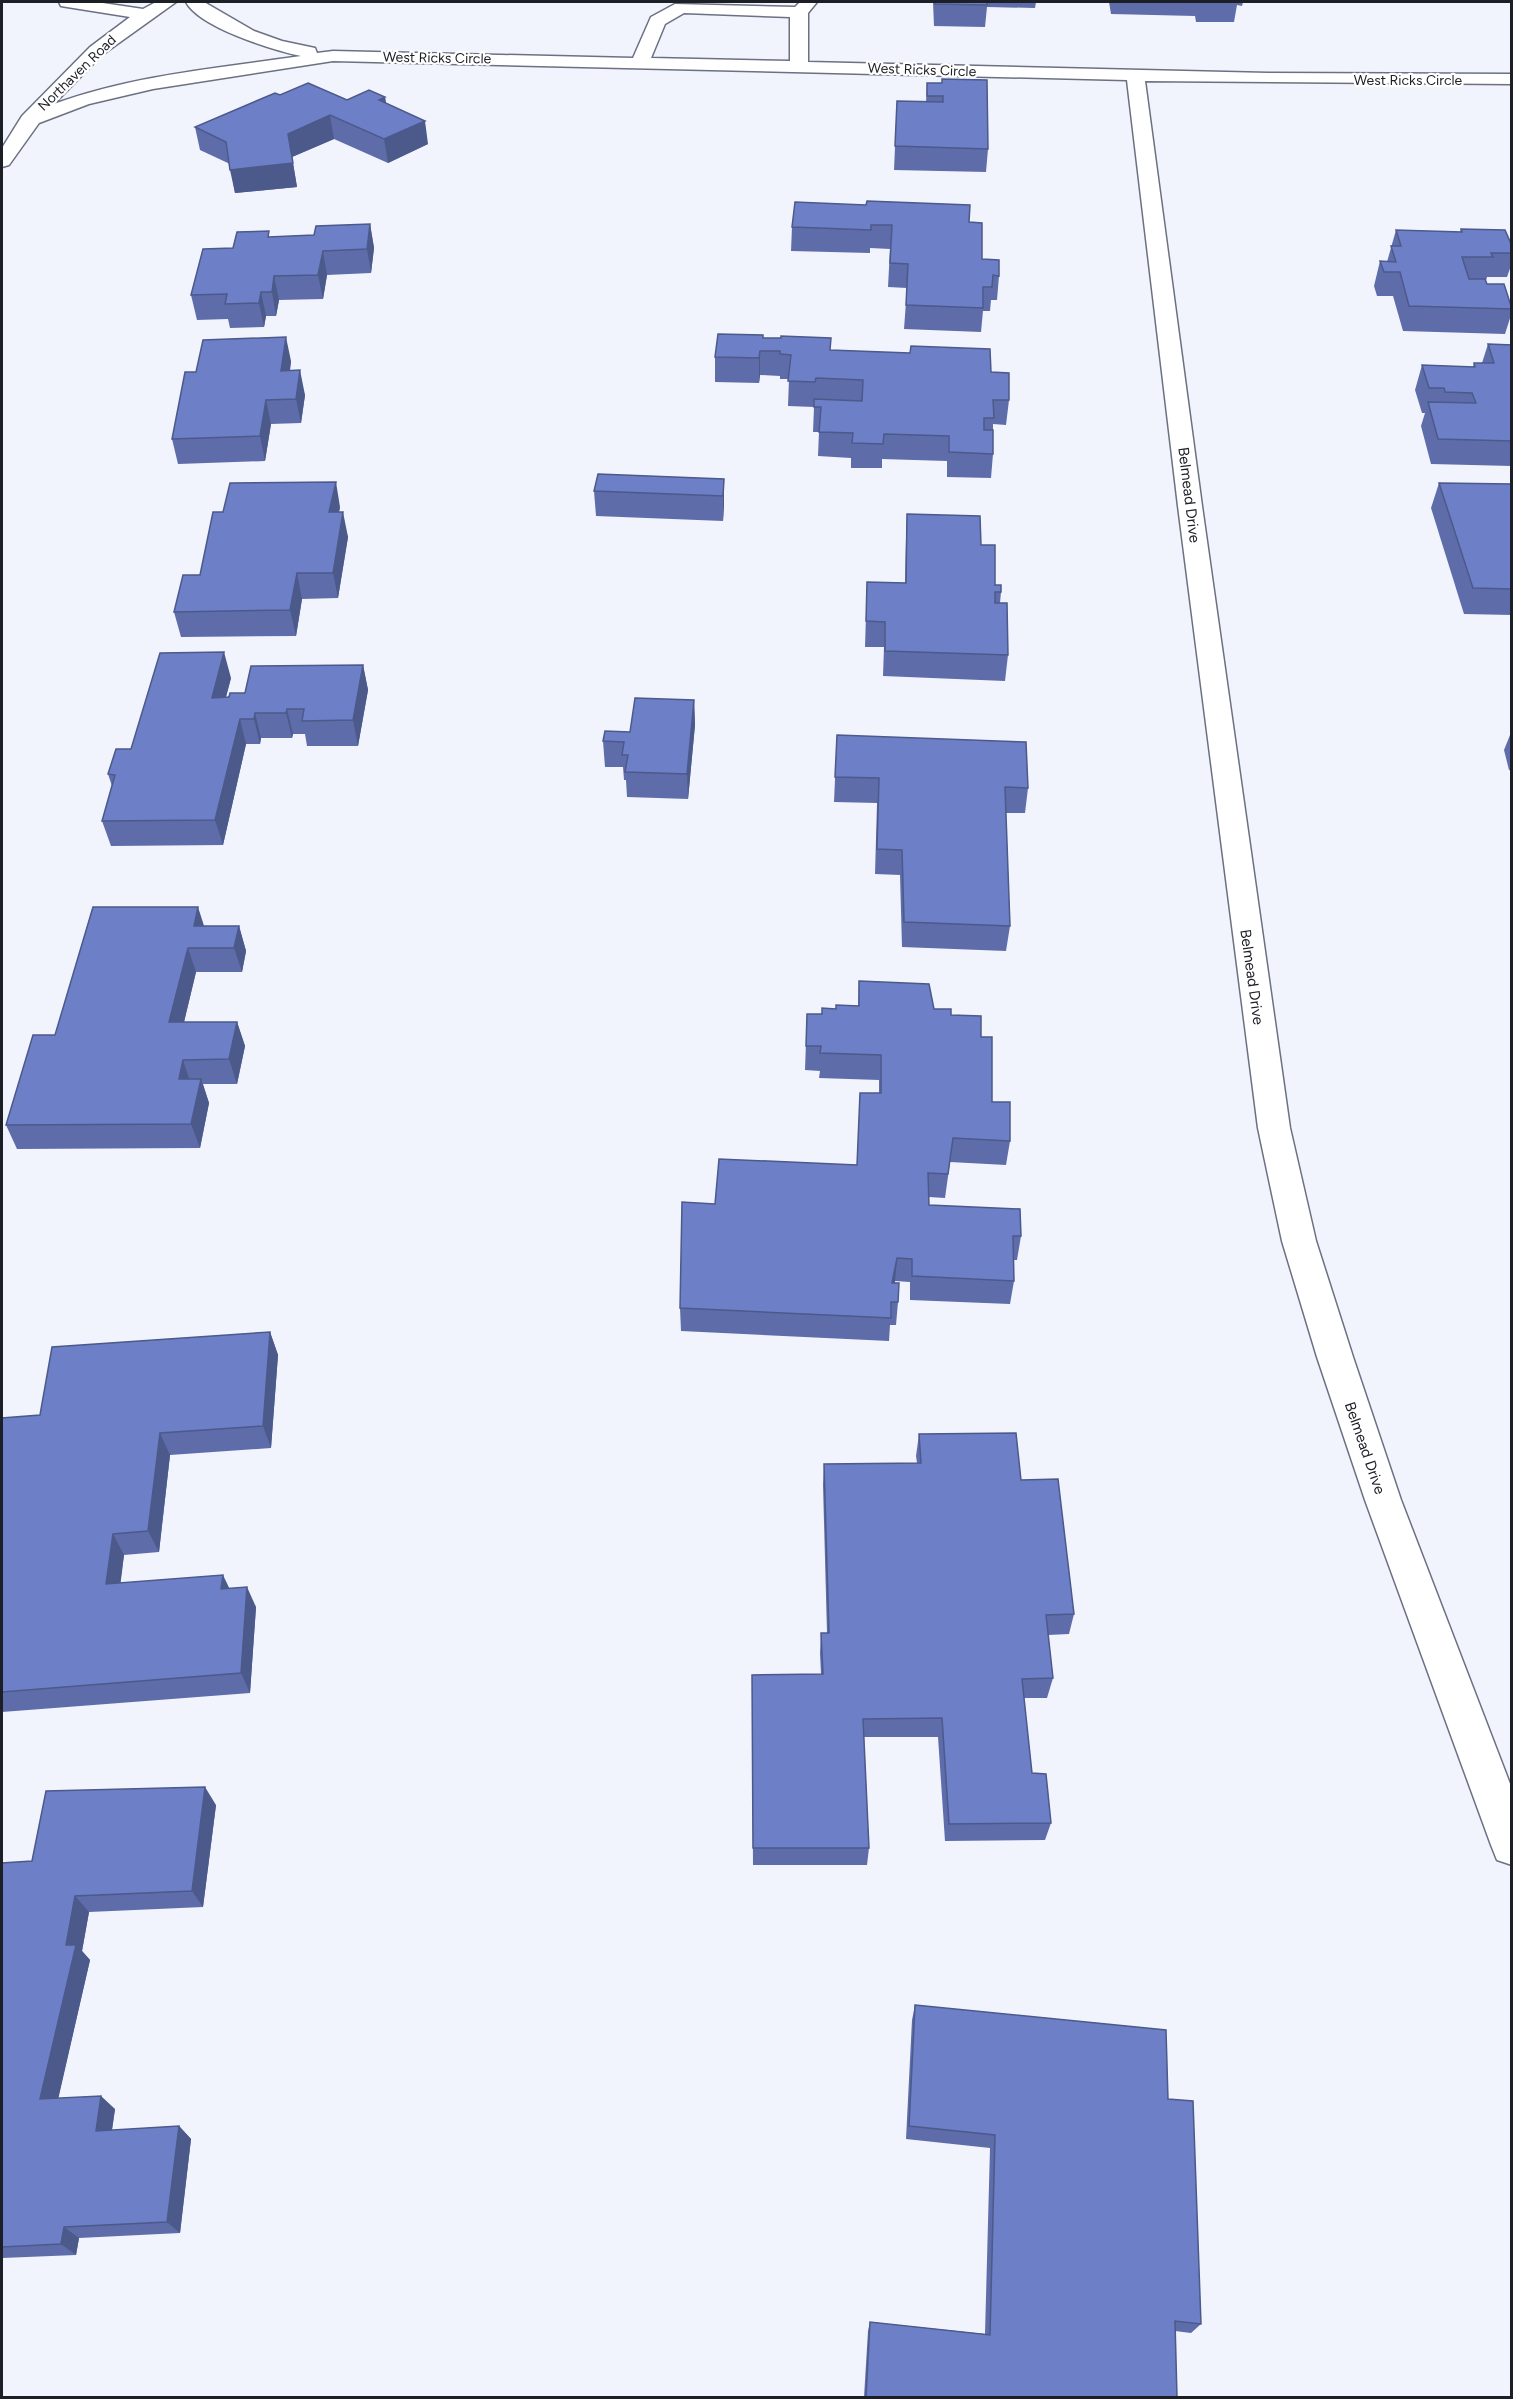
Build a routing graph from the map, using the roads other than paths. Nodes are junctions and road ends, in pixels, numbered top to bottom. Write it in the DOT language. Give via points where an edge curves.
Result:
graph roads {
  1 [pos="67,2"];
  2 [pos="167,2"];
  3 [pos="194,2"];
  4 [pos="804,7"];
  5 [pos="143,14"];
  6 [pos="333,56"];
  7 [pos="640,63"];
  8 [pos="799,66"];
  9 [pos="1135,75"];
  10 [pos="1512,79"];
  11 [pos="29,120"];
  12 [pos="2,161"];
  13 [pos="1512,1845"];
  1 -- 5 [label="street"];
  2 -- 5 [label="street, Northaven Road"];
  3 -- 6 [label="street, West Ricks Circle" via="247,36"];
  4 -- 7 [label="street" via="681,8 657,21"];
  4 -- 8 [label="street"];
  5 -- 11 [label="street, Northaven Road" via="103,43"];
  6 -- 7 [label="street, West Ricks Circle"];
  6 -- 11 [label="street, West Ricks Circle" via="153,84 83,100"];
  7 -- 8 [label="street, West Ricks Circle"];
  8 -- 9 [label="street, West Ricks Circle"];
  9 -- 10 [label="street, West Ricks Circle"];
  9 -- 13 [label="street, Belmead Drive" via="1274,1128 1299,1241 1335,1357 1383,1500"];
  11 -- 12 [label="street, Northaven Road"];
}
